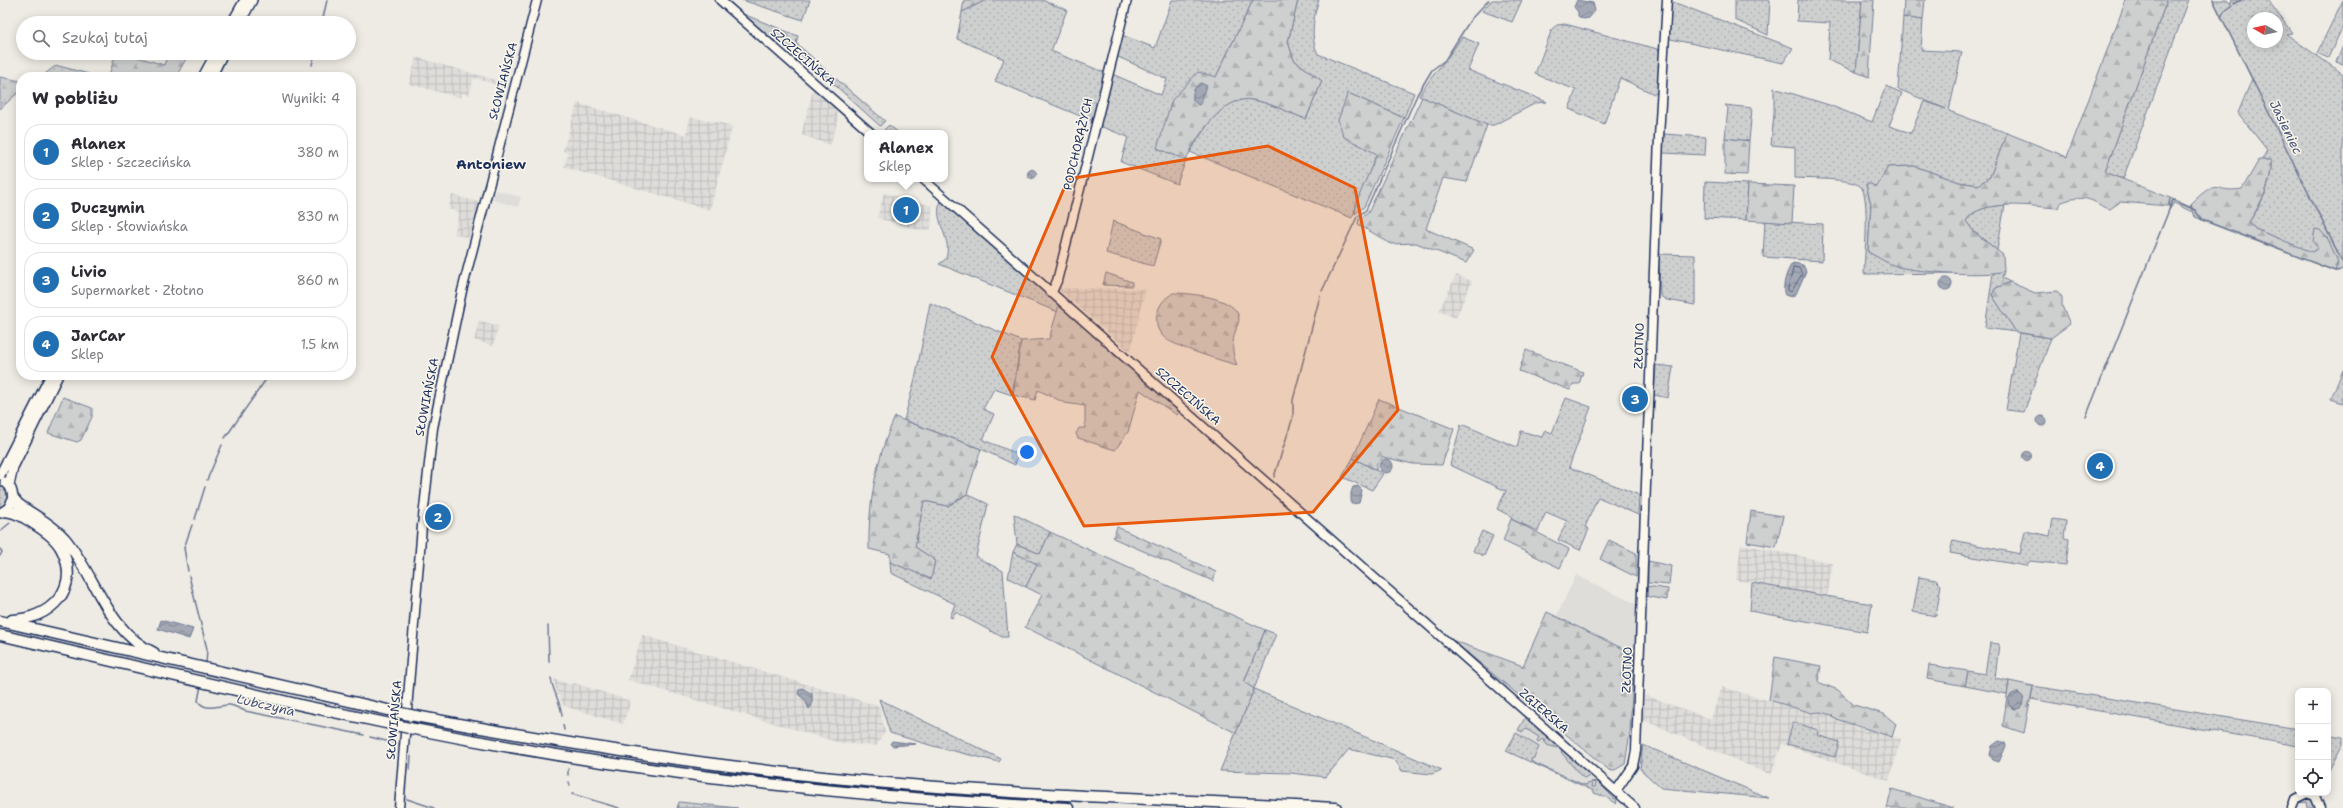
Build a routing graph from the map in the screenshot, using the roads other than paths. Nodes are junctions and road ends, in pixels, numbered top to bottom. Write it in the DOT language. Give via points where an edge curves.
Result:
graph roads {
  1 [pos="245,0"];
  2 [pos="252,0"];
  3 [pos="537,0"];
  4 [pos="720,0"];
  5 [pos="1127,0"];
  6 [pos="1667,0"];
  7 [pos="236,16"];
  8 [pos="244,16"];
  9 [pos="212,60"];
  10 [pos="220,60"];
  11 [pos="206,72"];
  12 [pos="214,72"];
  13 [pos="868,130"];
  14 [pos="926,182"];
  15 [pos="1052,292"];
  16 [pos="48,380"];
  17 [pos="56,380"];
  18 [pos="0,475"];
  19 [pos="0,480"];
  20 [pos="9,485"];
  21 [pos="13,498"];
  22 [pos="2,512"];
  23 [pos="0,620"];
  24 [pos="1436,632"];
  25 [pos="0,635"];
  26 [pos="171,661"];
  27 [pos="1616,791"];
  28 [pos="399,808"];
  29 [pos="1068,808"];
  30 [pos="1336,808"];
  31 [pos="1635,808"];
  32 [pos="2292,808"];
  33 [pos="2320,808"];
  1 -- 7 [label="main road"];
  2 -- 8 [label="main road"];
  3 -- 28 [label="street, SŁOWIAŃSKA" via="460,298 433,428 422,526"];
  4 -- 13 [label="street, SZCZECIŃSKA"];
  5 -- 15 [label="street, PODCHORĄŻYCH" via="1057,281"];
  6 -- 27 [label="street, ZŁOTNO" via="1659,131 1638,718 1634,762"];
  9 -- 11 [label="main road"];
  10 -- 12 [label="main road"];
  14 -- 15 [label="street, SZCZECIŃSKA"];
  15 -- 24 [label="street, SZCZECIŃSKA"];
  16 -- 18 [label="main road"];
  17 -- 20 [label="main road" via="13,467"];
  19 -- 20 [label="main road"];
  20 -- 21 [label="main road"];
  21 -- 22 [label="main road"];
  21 -- 26 [label="highway" via="52,527 66,541 109,611 129,637"];
  22 -- 23 [label="highway" via="19,514 56,540 62,550 67,574 60,596 45,612 33,618"];
  23 -- 26 [label="highway"];
  24 -- 27 [label="street, ZGIERSKA"];
  25 -- 29 [label="highway" via="405,727 582,759 754,783 918,799"];
  26 -- 30 [label="highway" via="406,714 621,752 822,777 971,789"];
  27 -- 31 [label="street, ZGIERSKA"];
  32 -- 33 [label="street" via="2298,796 2306,793 2315,796"];
}
